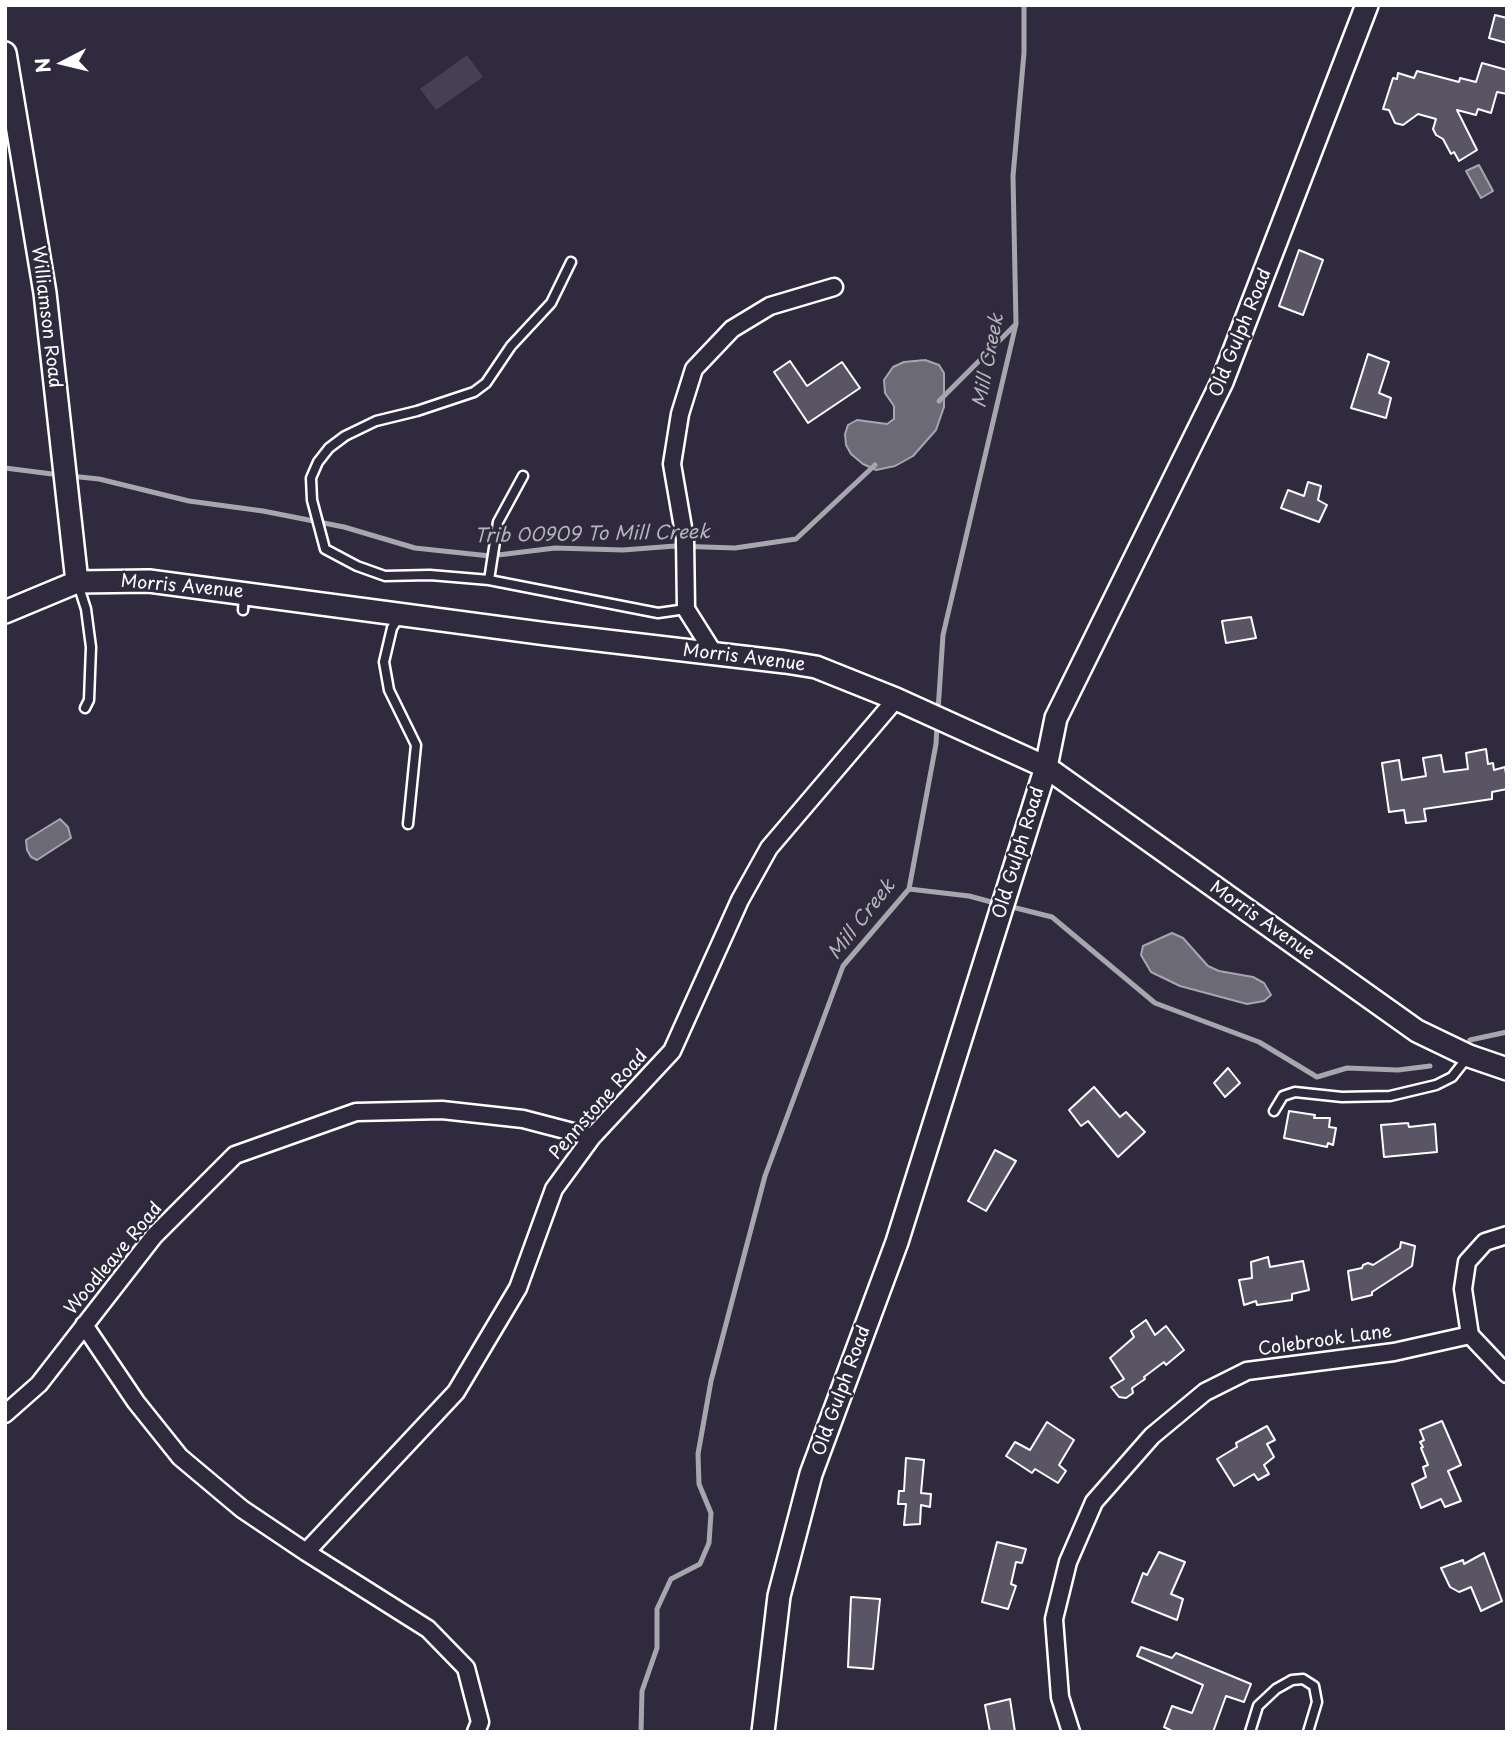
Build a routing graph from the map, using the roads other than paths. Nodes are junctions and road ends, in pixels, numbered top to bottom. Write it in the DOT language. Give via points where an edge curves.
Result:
graph roads {
  1 [pos="1367,5"];
  2 [pos="5,52"];
  3 [pos="571,262"];
  4 [pos="834,288"];
  5 [pos="523,476"];
  6 [pos="489,580"];
  7 [pos="77,582"];
  8 [pos="686,609"];
  9 [pos="5,612"];
  10 [pos="400,614"];
  11 [pos="715,654"];
  12 [pos="895,699"];
  13 [pos="85,708"];
  14 [pos="1046,767"];
  15 [pos="408,824"];
  16 [pos="1469,1056"];
  17 [pos="1507,1069"];
  18 [pos="1274,1111"];
  19 [pos="592,1137"];
  20 [pos="1507,1235"];
  21 [pos="83,1325"];
  22 [pos="1470,1335"];
  23 [pos="1507,1374"];
  24 [pos="5,1414"];
  25 [pos="306,1552"];
  26 [pos="476,1732"];
  27 [pos="763,1732"];
  28 [pos="1071,1732"];
  29 [pos="1250,1732"];
  30 [pos="1308,1732"];
  1 -- 14 [label="street, Old Gulph Road" via="1223,382 1056,719"];
  2 -- 7 [label="street, Williamson Road" via="46,297"];
  3 -- 6 [label="lane" via="551,303 511,346 486,383 474,392 376,421 345,436 329,448 312,478 312,500 325,549 385,576"];
  4 -- 8 [label="street" via="770,306 732,329 694,369 672,464 685,540"];
  5 -- 6 [label="lane" via="498,522"];
  6 -- 8 [label="lane" via="659,613"];
  7 -- 9 [label="street, Morris Avenue"];
  7 -- 10 [label="street, Morris Avenue" via="149,581 244,601"];
  7 -- 13 [label="lane" via="91,647"];
  8 -- 11 [label="street"];
  10 -- 11 [label="street, Morris Avenue"];
  10 -- 15 [label="lane" via="384,662 389,690 416,745"];
  11 -- 12 [label="street, Morris Avenue" via="816,667"];
  12 -- 14 [label="street, Morris Avenue"];
  12 -- 19 [label="street, Pennstone Road" via="769,848 740,900 672,1051"];
  14 -- 16 [label="street, Morris Avenue" via="1417,1031"];
  14 -- 27 [label="street, Old Gulph Road" via="897,1242 811,1474 779,1597"];
  16 -- 17 [label="street, Morris Avenue"];
  16 -- 18 [label="lane" via="1452,1077 1436,1085 1391,1096 1295,1092 1283,1096"];
  19 -- 21 [label="street, Woodleave Road" via="523,1119 442,1110 356,1112 235,1155 154,1236"];
  19 -- 25 [label="street, Pennstone Road" via="554,1189 518,1288 456,1392"];
  20 -- 22 [label="street" via="1485,1242 1466,1262 1463,1289"];
  21 -- 24 [label="street, Woodleave Road" via="39,1384"];
  21 -- 25 [label="street" via="180,1457 242,1509"];
  22 -- 23 [label="street"];
  22 -- 28 [label="street, Colebrook Lane" via="1394,1352 1247,1371 1205,1392 1152,1436 1094,1502 1068,1562 1054,1619 1060,1697"];
  25 -- 26 [label="street" via="428,1629 466,1668 481,1722"];
  29 -- 30 [label="lane" via="1258,1706 1276,1689 1303,1679 1314,1686 1317,1702"];
}
